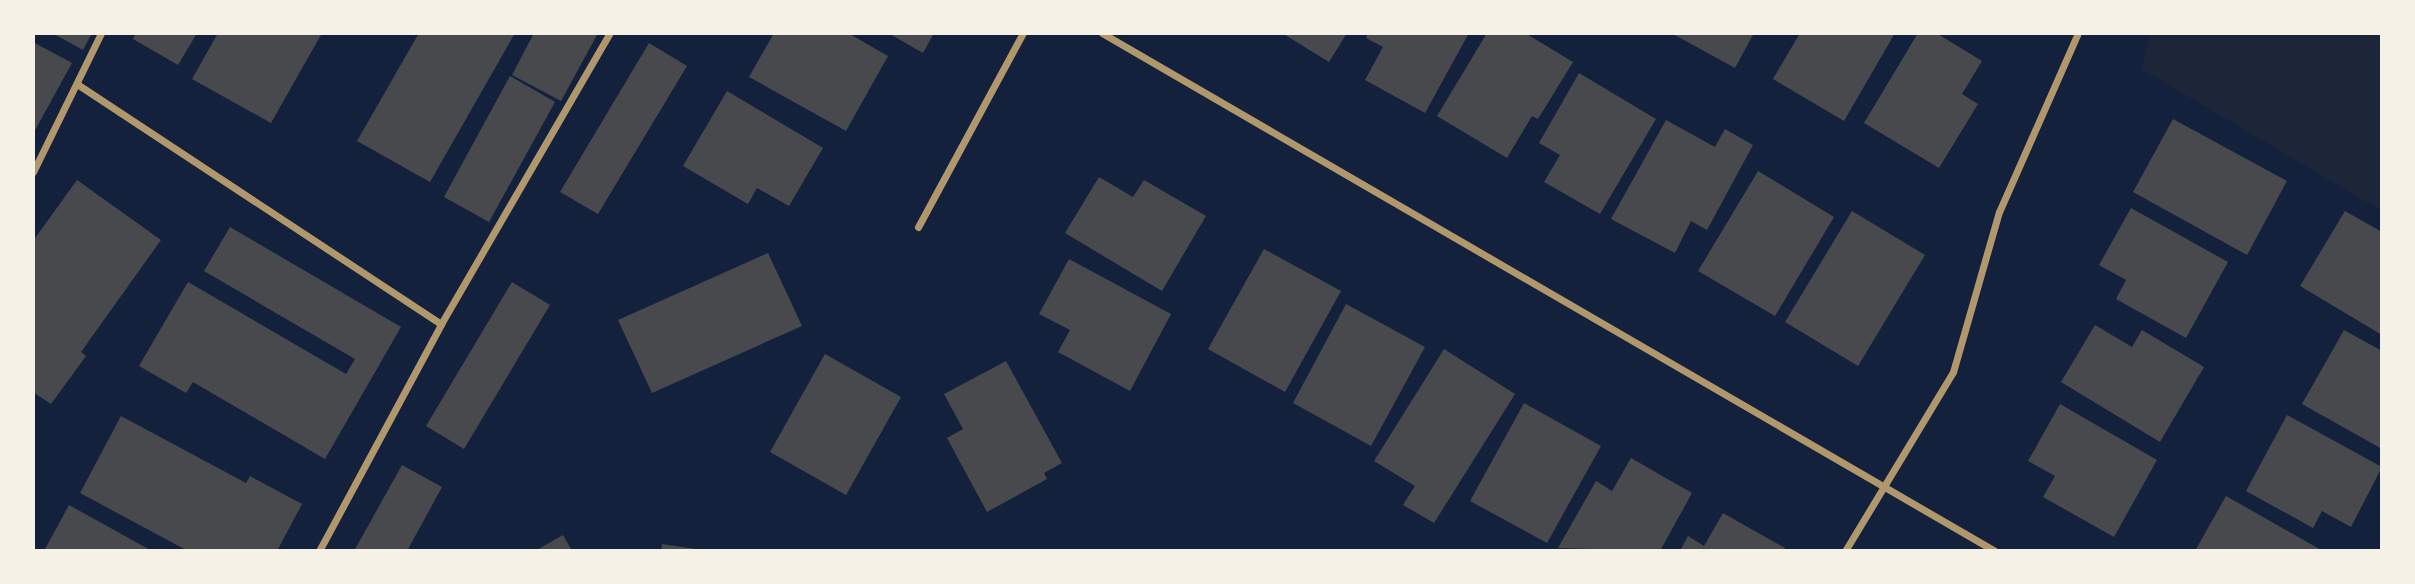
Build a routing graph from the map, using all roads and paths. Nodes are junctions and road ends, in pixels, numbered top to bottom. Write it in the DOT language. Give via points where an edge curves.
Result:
graph roads {
  1 [pos="101,33"];
  2 [pos="610,33"];
  3 [pos="1023,33"];
  4 [pos="1102,33"];
  5 [pos="2078,33"];
  6 [pos="77,85"];
  7 [pos="33,172"];
  8 [pos="918,227"];
  9 [pos="441,324"];
  10 [pos="1885,485"];
  11 [pos="319,551"];
  12 [pos="1845,551"];
  13 [pos="1995,551"];
  1 -- 6 [label="street"];
  2 -- 9 [label="street"];
  3 -- 8 [label="street"];
  4 -- 10 [label="street"];
  5 -- 10 [label="street" via="1999,212 1953,372"];
  6 -- 7 [label="street"];
  6 -- 9 [label="street"];
  9 -- 11 [label="street"];
  10 -- 12 [label="street"];
  10 -- 13 [label="street"];
}
